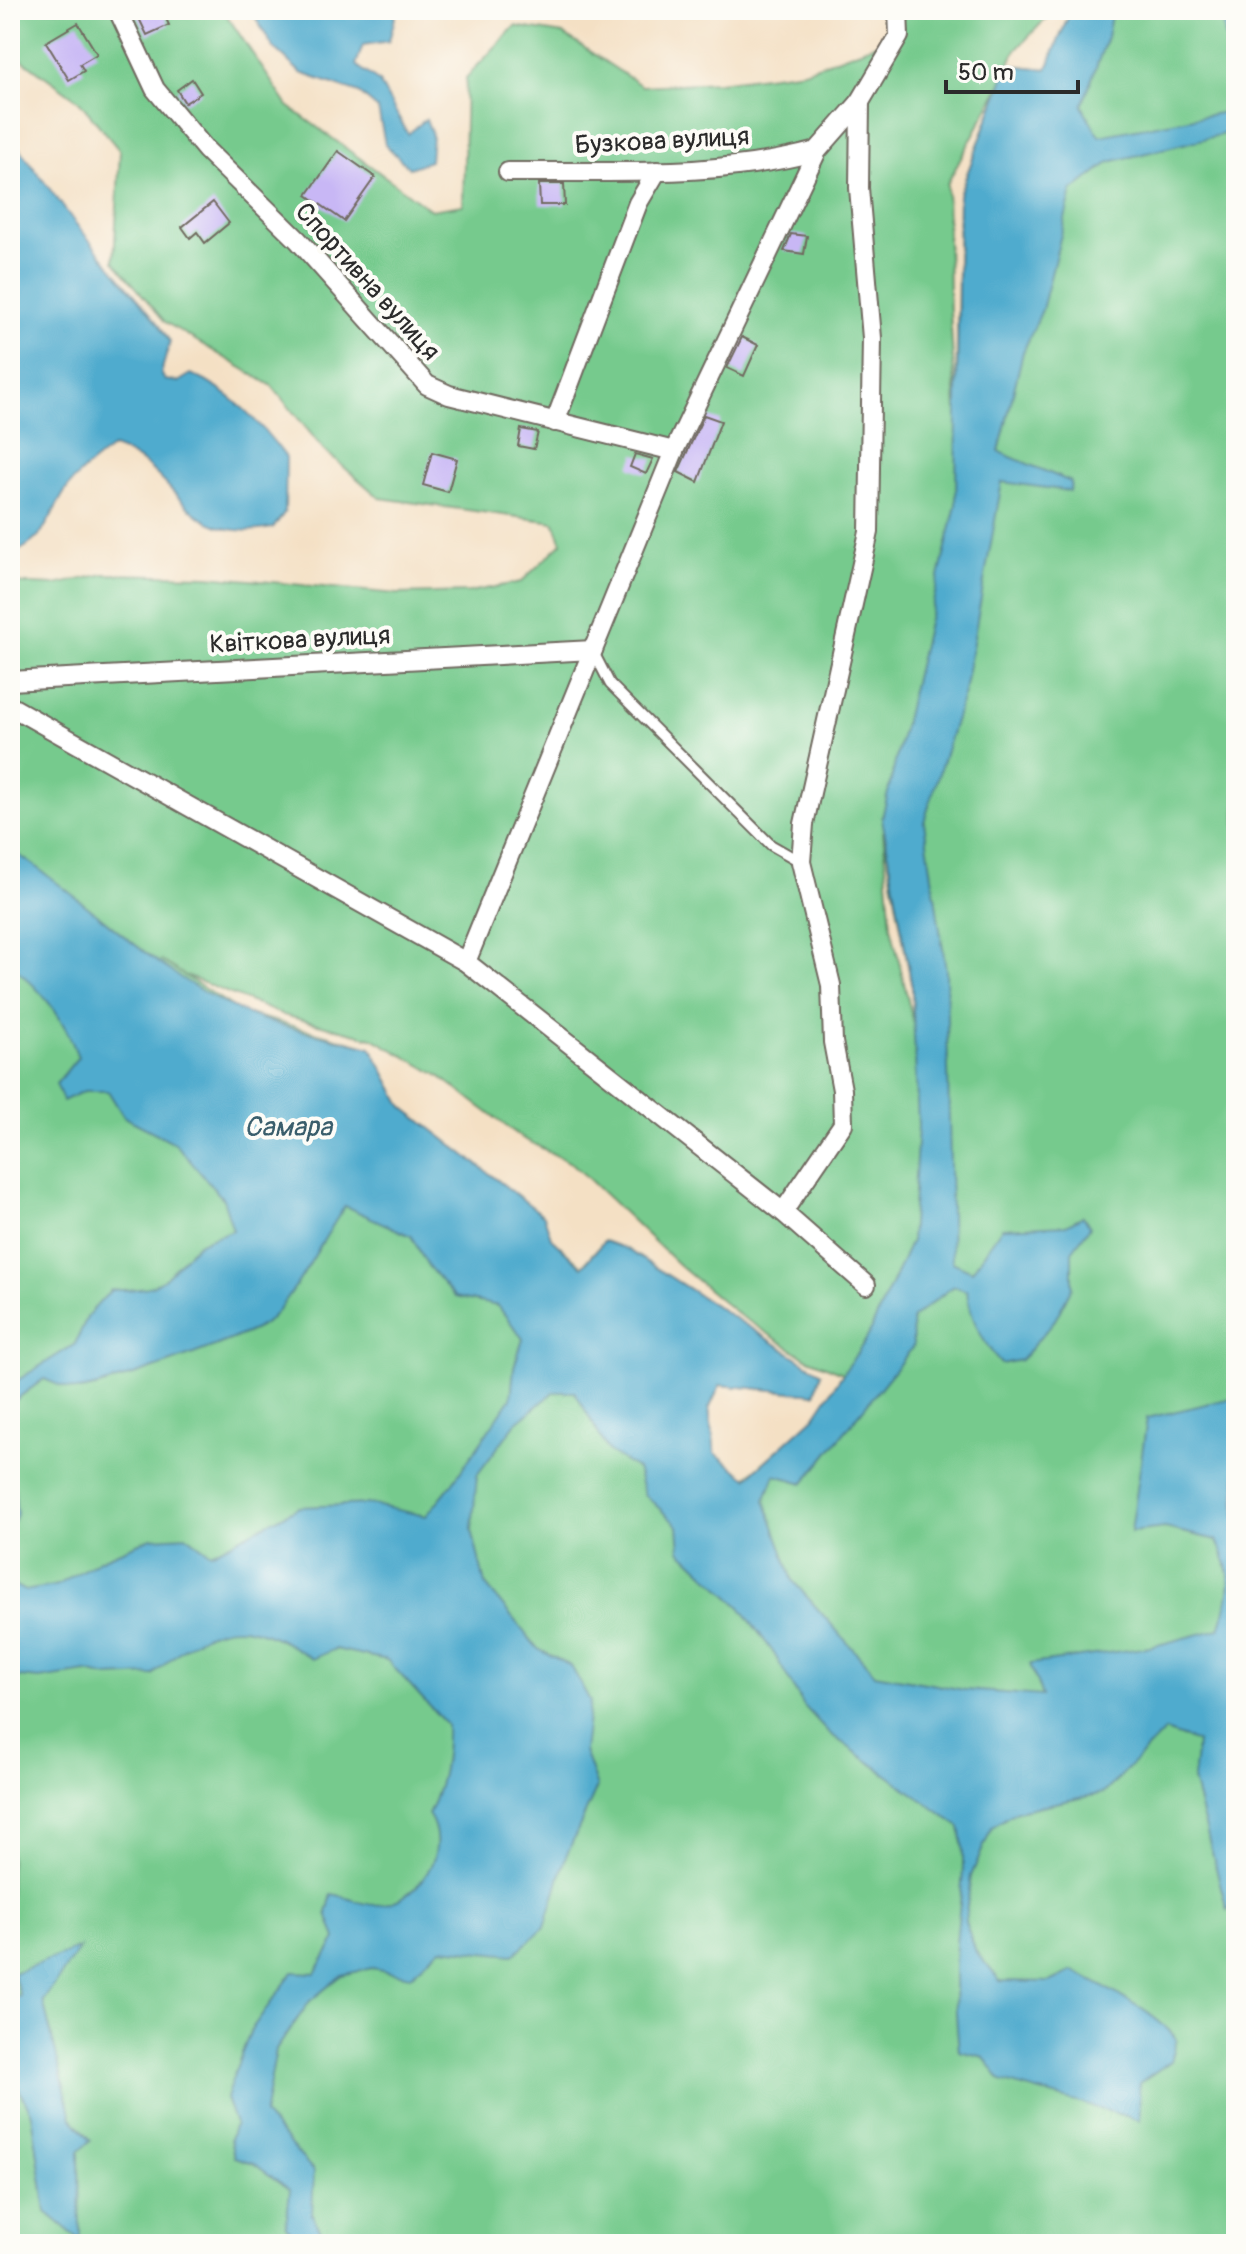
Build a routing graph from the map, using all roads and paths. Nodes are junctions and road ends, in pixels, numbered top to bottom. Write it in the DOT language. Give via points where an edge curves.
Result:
graph roads {
  1 [pos="118,10"];
  2 [pos="898,10"];
  3 [pos="860,102"];
  4 [pos="817,151"];
  5 [pos="657,171"];
  6 [pos="508,172"];
  7 [pos="555,422"];
  8 [pos="674,451"];
  9 [pos="593,650"];
  10 [pos="10,681"];
  11 [pos="10,706"];
  12 [pos="801,862"];
  13 [pos="466,962"];
  14 [pos="783,1212"];
  15 [pos="866,1285"];
  1 -- 7 [label="street, Спортивна вулиця" via="155,89 427,385"];
  2 -- 3 [label="street" via="899,36"];
  3 -- 4 [label="street"];
  3 -- 12 [label="street" via="859,188 872,338 869,532 807,809"];
  4 -- 5 [label="street, Бузкова вулиця"];
  4 -- 8 [label="street"];
  5 -- 6 [label="street, Бузкова вулиця"];
  5 -- 7 [label="street" via="638,203"];
  7 -- 8 [label="street, Спортивна вулиця"];
  8 -- 9 [label="street"];
  9 -- 10 [label="street, Квіткова вулиця"];
  9 -- 12 [label="lane" via="610,684 771,845"];
  9 -- 13 [label="street"];
  11 -- 13 [label="street"];
  12 -- 14 [label="street" via="831,985 843,1124"];
  13 -- 14 [label="street"];
  14 -- 15 [label="street"];
}
